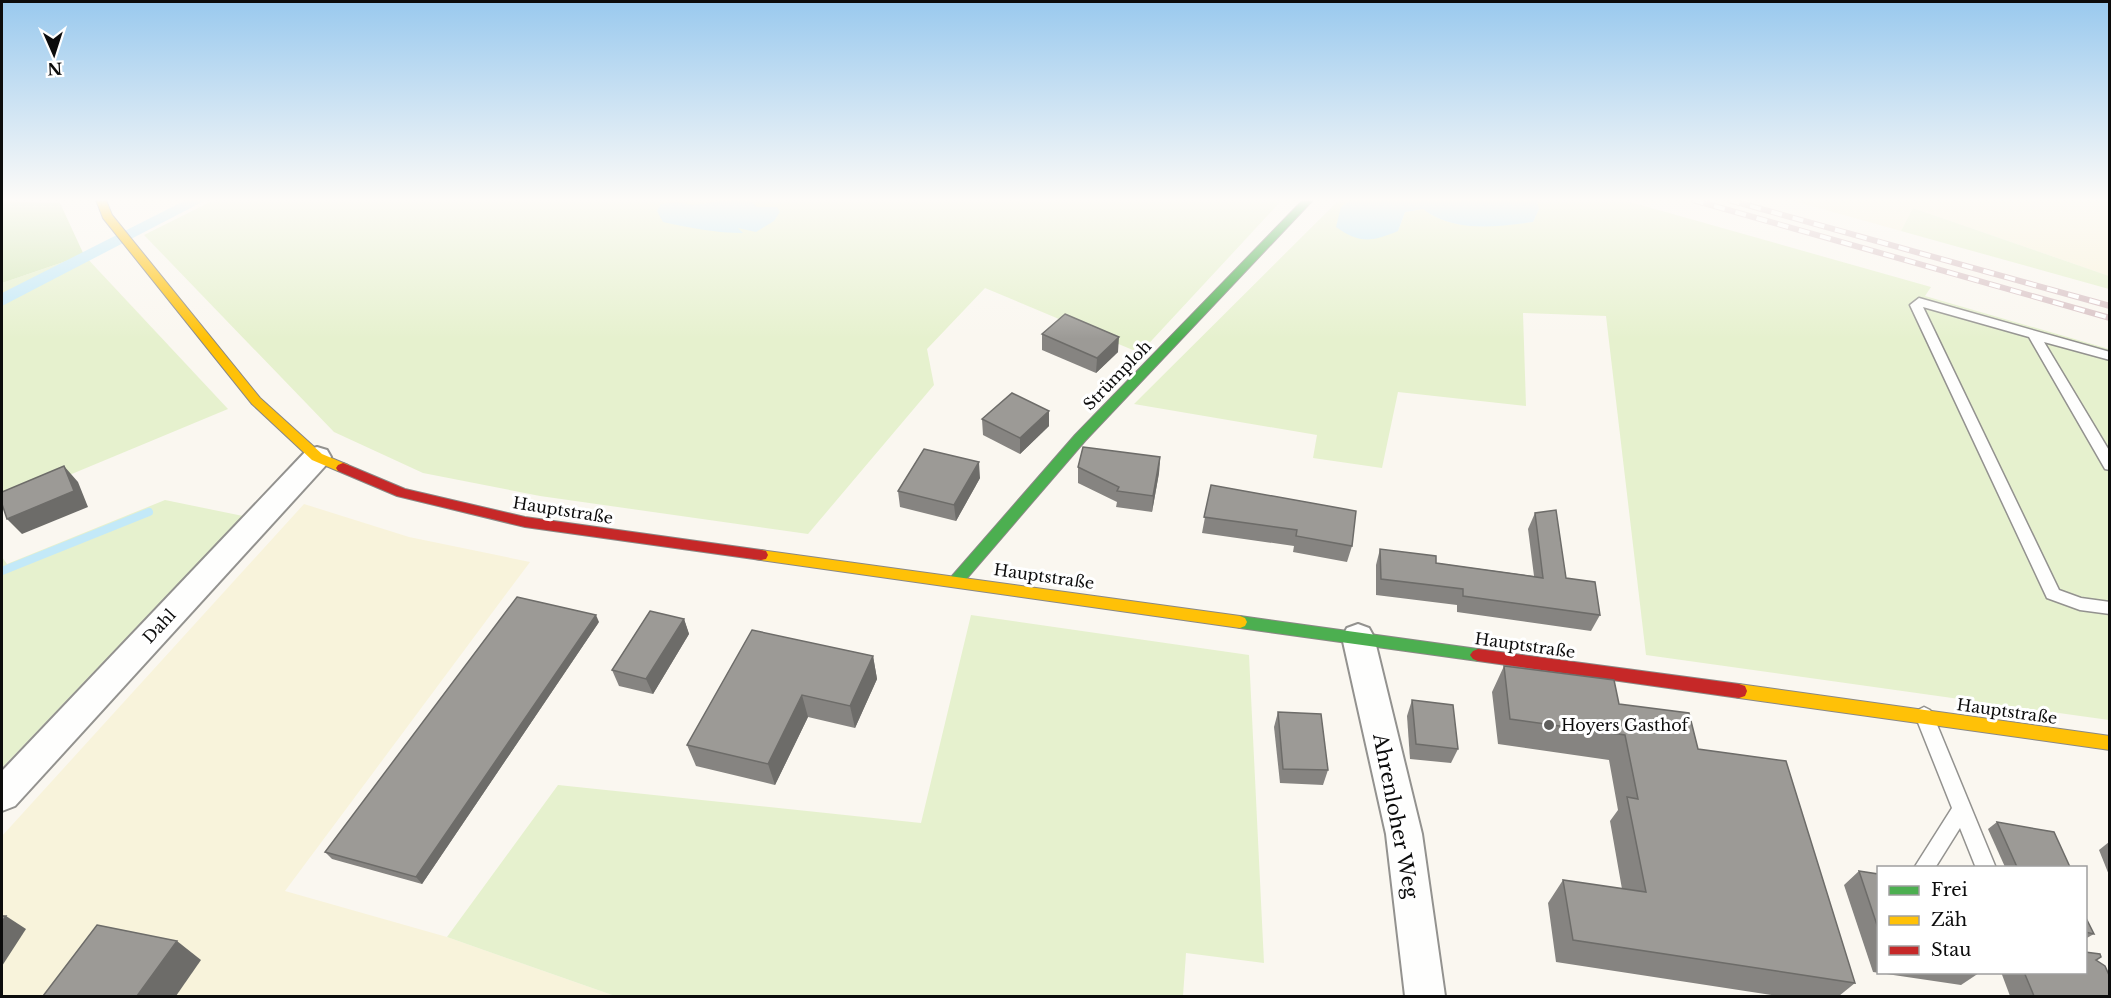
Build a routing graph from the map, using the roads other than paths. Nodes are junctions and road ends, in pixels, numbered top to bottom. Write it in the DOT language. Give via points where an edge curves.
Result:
graph roads {
  1 [pos="134,247"];
  2 [pos="1263,247"];
  3 [pos="2034,335"];
  4 [pos="2109,356"];
  5 [pos="317,457"];
  6 [pos="2109,465"];
  7 [pos="957,580"];
  8 [pos="2109,608"];
  9 [pos="1358,637"];
  10 [pos="1924,715"];
  11 [pos="2109,743"];
  12 [pos="2,795"];
  13 [pos="1962,809"];
  14 [pos="1925,866"];
  15 [pos="1986,866"];
  16 [pos="1425,996"];
  1 -- 5 [label="main road, Hauptstraße" via="256,401"];
  2 -- 7 [label="main road, Strümploh" via="1080,438"];
  3 -- 4 [label="lane"];
  3 -- 6 [label="lane"];
  3 -- 8 [label="lane" via="1919,302 1916,305 2053,594 2080,604"];
  5 -- 7 [label="main road, Hauptstraße" via="402,493 525,522"];
  5 -- 12 [label="street, Dahl"];
  7 -- 9 [label="main road, Hauptstraße"];
  9 -- 10 [label="main road, Hauptstraße"];
  9 -- 16 [label="street, Ahrenloher Weg" via="1404,834"];
  10 -- 11 [label="main road, Hauptstraße"];
  10 -- 13 [label="lane"];
  13 -- 14 [label="lane"];
  13 -- 15 [label="lane"];
}
